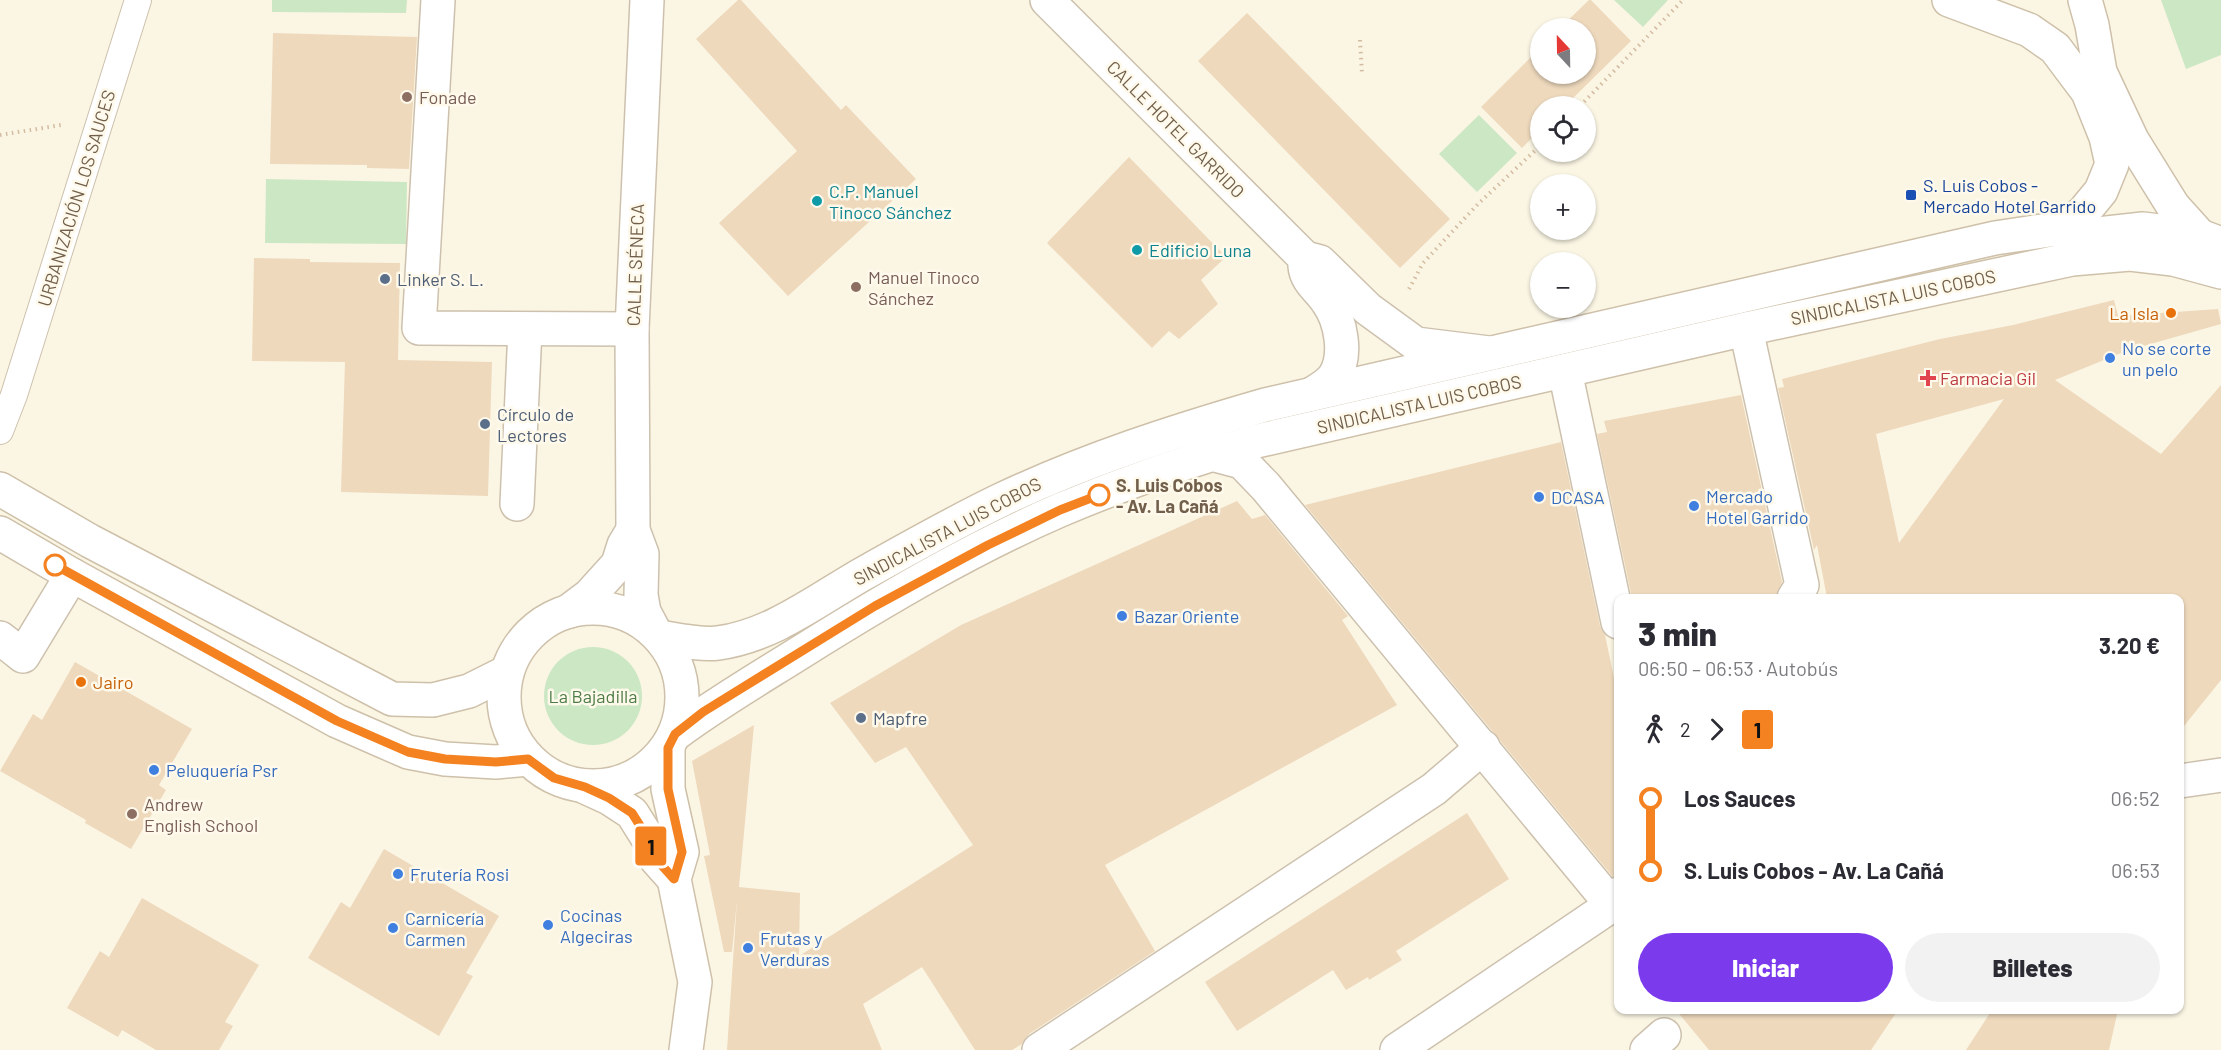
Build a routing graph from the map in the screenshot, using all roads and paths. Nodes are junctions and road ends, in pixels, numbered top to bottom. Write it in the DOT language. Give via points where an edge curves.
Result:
graph roads {
  1 [pos="138,0"];
  2 [pos="438,0"];
  3 [pos="647,0"];
  4 [pos="1047,0"];
  5 [pos="1683,0"];
  6 [pos="1949,0"];
  7 [pos="2087,2"];
  8 [pos="2029,30"];
  9 [pos="1360,40"];
  10 [pos="1362,73"];
  11 [pos="1590,96"];
  12 [pos="100,118"];
  13 [pos="0,135"];
  14 [pos="1530,155"];
  15 [pos="2056,229"];
  16 [pos="2211,240"];
  17 [pos="1305,258"];
  18 [pos="2221,272"];
  19 [pos="1389,326"];
  20 [pos="525,329"];
  21 [pos="632,329"];
  22 [pos="1746,329"];
  23 [pos="1490,353"];
  24 [pos="1565,371"];
  25 [pos="7,393"];
  26 [pos="1312,394"];
  27 [pos="0,431"];
  28 [pos="1212,454"];
  29 [pos="0,489"];
  30 [pos="518,504"];
  31 [pos="633,530"];
  32 [pos="0,532"];
  33 [pos="72,575"];
  34 [pos="1796,594"];
  35 [pos="1614,602"];
  36 [pos="569,610"];
  37 [pos="656,633"];
  38 [pos="11,647"];
  39 [pos="507,672"];
  40 [pos="671,741"];
  41 [pos="1483,747"];
  42 [pos="528,759"];
  43 [pos="2221,775"];
  44 [pos="2184,780"];
  45 [pos="585,787"];
  46 [pos="674,879"];
  47 [pos="1614,898"];
  48 [pos="1614,900"];
  49 [pos="686,1050"];
  50 [pos="1039,1050"];
  51 [pos="1397,1050"];
  1 -- 12 [label="lane, URBANIZACIÓN LOS SAUCES"];
  2 -- 20 [label="street" via="419,328"];
  3 -- 21 [label="street, CALLE SÉNECA"];
  4 -- 17 [label="street, CALLE HOTEL GARRIDO"];
  5 -- 11 [label="path"];
  6 -- 8 [label="street"];
  7 -- 8 [label="street" via="2076,19 2062,28"];
  7 -- 16 [label="street" via="2100,72 2132,140 2173,206"];
  8 -- 15 [label="street" via="2055,48 2088,92 2112,164 2101,191 2082,214"];
  9 -- 10 [label="path"];
  12 -- 13 [label="path"];
  12 -- 25 [label="lane, URBANIZACIÓN LOS SAUCES"];
  14 -- 19 [label="path" via="1423,263"];
  15 -- 16 [label="street, SINDICALISTA LUIS COBOS" via="2080,236 2143,229"];
  15 -- 23 [label="street, SINDICALISTA LUIS COBOS" via="1984,241"];
  17 -- 19 [label="street, CALLE HOTEL GARRIDO" via="1320,262"];
  17 -- 26 [label="street, CALLE HOTEL GARRIDO" via="1306,275 1340,324 1340,363 1334,376"];
  18 -- 22 [label="street, SINDICALISTA LUIS COBOS" via="2173,259 2130,254 2072,259"];
  19 -- 23 [label="street, CALLE HOTEL GARRIDO" via="1416,344"];
  20 -- 21 [label="street"];
  20 -- 30 [label="street"];
  21 -- 31 [label="street, CALLE SÉNECA"];
  22 -- 24 [label="street, SINDICALISTA LUIS COBOS"];
  22 -- 34 [label="street" via="1802,585"];
  23 -- 26 [label="street, SINDICALISTA LUIS COBOS"];
  24 -- 28 [label="street, SINDICALISTA LUIS COBOS"];
  24 -- 35 [label="street"];
  25 -- 27 [label="lane, URBANIZACIÓN LOS SAUCES"];
  26 -- 37 [label="street, SINDICALISTA LUIS COBOS" via="1185,428 1058,474 999,501 749,636 717,643"];
  28 -- 40 [label="street, SINDICALISTA LUIS COBOS" via="1060,510 978,550 875,606 703,712"];
  28 -- 41 [label="street" via="1242,462 1266,487"];
  29 -- 39 [label="street" via="90,542 392,699 433,700 469,691"];
  31 -- 36 [label="street, CALLE SÉNECA" via="618,564 589,596"];
  31 -- 37 [label="street, CALLE SÉNECA" via="642,554 644,612"];
  32 -- 33 [label="street"];
  33 -- 38 [label="street"];
  33 -- 42 [label="street" via="337,721 408,752 496,762"];
  36 -- 37 [label="street" via="599,608 629,614"];
  36 -- 39 [label="street" via="542,623 520,645"];
  37 -- 40 [label="street" via="673,655 683,686 681,718"];
  39 -- 42 [label="street" via="503,703 510,733"];
  40 -- 45 [label="street" via="645,771 616,784"];
  40 -- 46 [label="street" via="668,789 682,852"];
  41 -- 47 [label="street"];
  41 -- 50 [label="street" via="1434,789"];
  42 -- 45 [label="street" via="554,778"];
  43 -- 44 [label="street"];
  45 -- 46 [label="street" via="632,813 657,860"];
  46 -- 49 [label="street" via="695,982"];
  48 -- 51 [label="street"];
}
